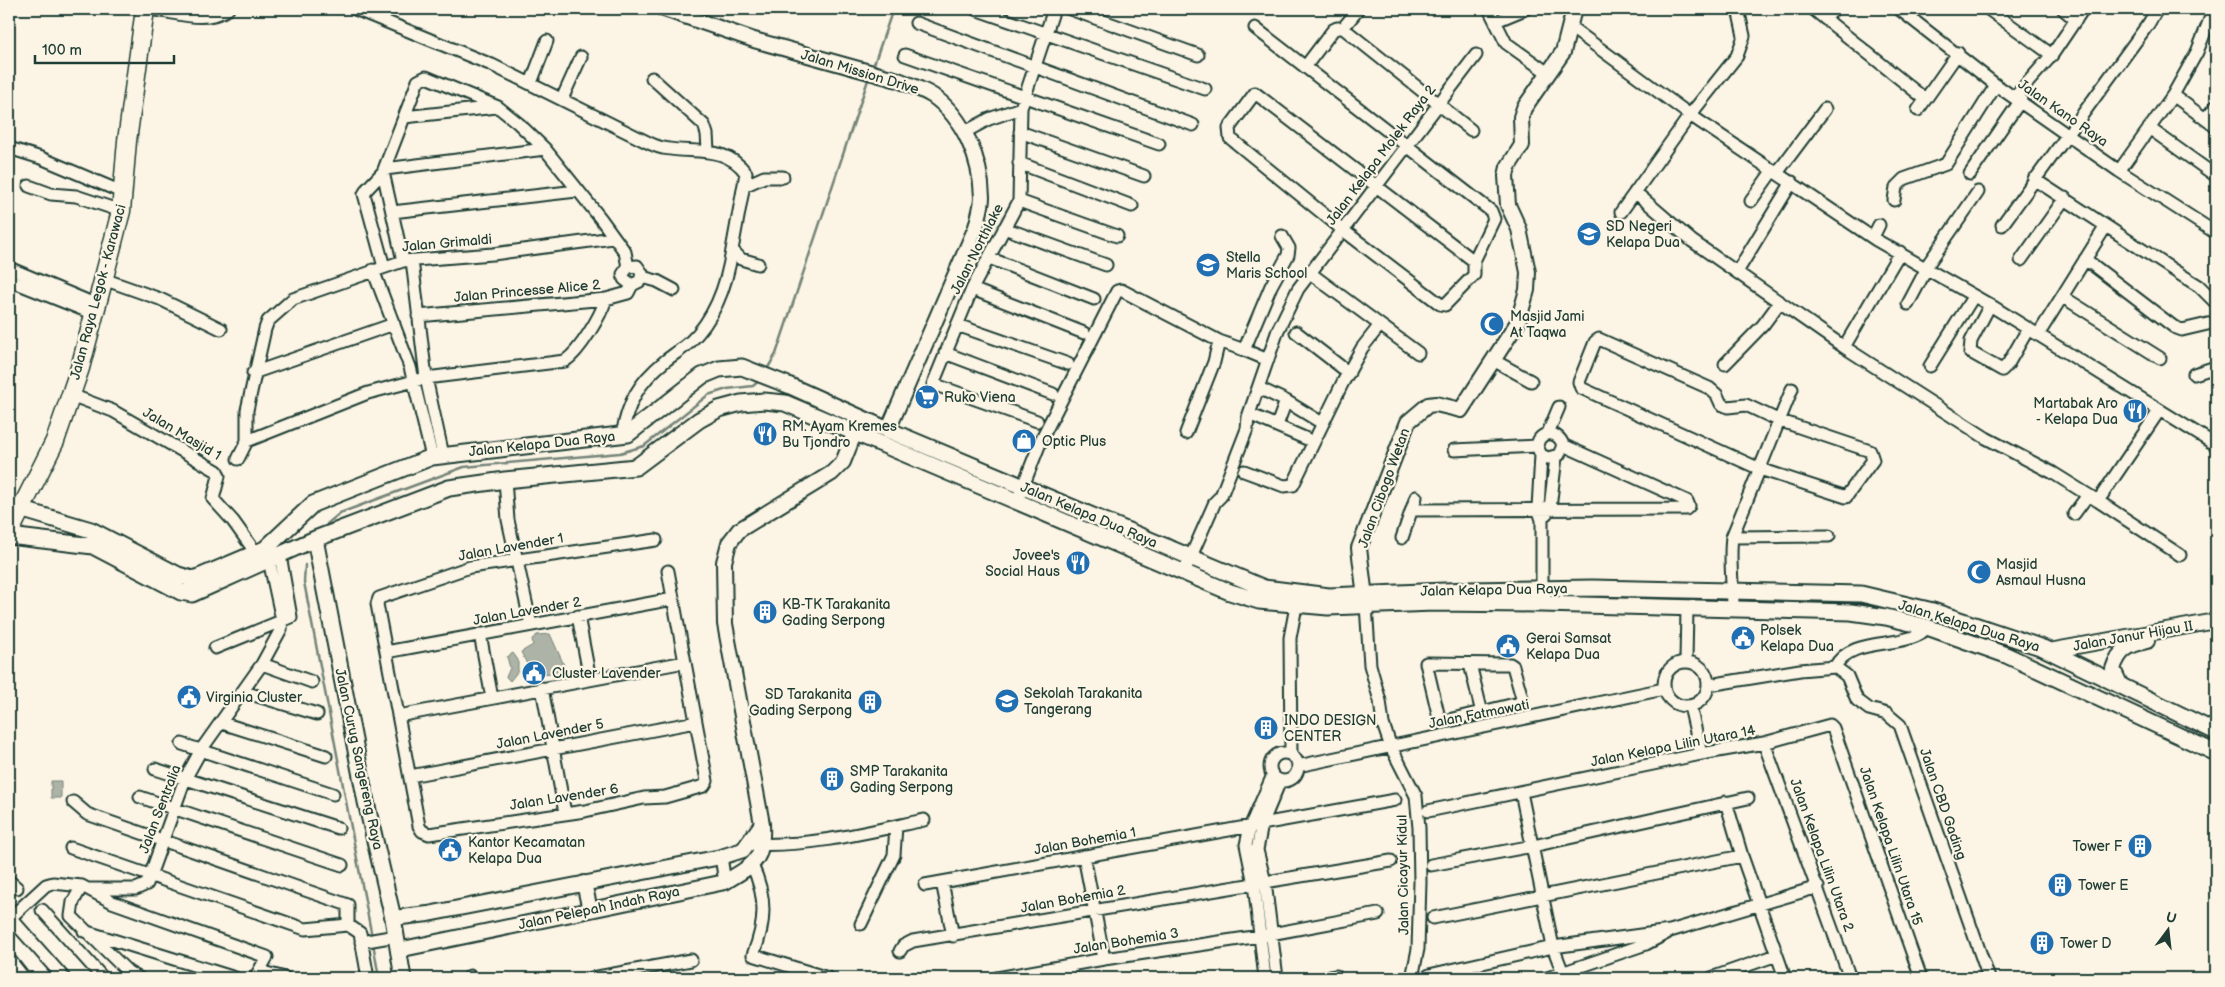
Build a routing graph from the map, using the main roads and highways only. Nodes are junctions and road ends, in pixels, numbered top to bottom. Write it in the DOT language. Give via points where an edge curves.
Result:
graph roads {
  1 [pos="146,9"];
  2 [pos="790,386"];
  3 [pos="785,404"];
  4 [pos="1020,494"];
  5 [pos="20,508"];
  6 [pos="91,530"];
  7 [pos="9,535"];
  8 [pos="315,539"];
  9 [pos="84,544"];
  10 [pos="268,556"];
  11 [pos="1188,565"];
  12 [pos="192,579"];
  13 [pos="189,594"];
  14 [pos="1542,596"];
  15 [pos="1366,600"];
  16 [pos="2014,639"];
  17 [pos="2006,655"];
  18 [pos="2216,732"];
  19 [pos="2216,753"];
  20 [pos="403,978"];
  1 -- 5 [label="main road, Jalan Raya Legok - Karawaci" via="127,141 121,211 55,441"];
  2 -- 3 [label="main road"];
  2 -- 4 [label="main road, Jalan Kelapa Dua Raya"];
  2 -- 10 [label="main road, Jalan Kelapa Dua Raya" via="742,367 719,370 702,376 628,434 437,456 313,504 265,549"];
  3 -- 4 [label="main road, Jalan Kelapa Dua Raya"];
  3 -- 8 [label="main road, Jalan Kelapa Dua Raya" via="764,401 719,409 636,467 449,488"];
  4 -- 11 [label="main road, Jalan Kelapa Dua Raya"];
  5 -- 6 [label="main road"];
  5 -- 7 [label="main road, Jalan Raya Legok - Karawaci"];
  6 -- 9 [label="main road"];
  6 -- 12 [label="main road" via="178,575"];
  7 -- 9 [label="main road"];
  8 -- 10 [label="main road, Jalan Kelapa Dua Raya"];
  8 -- 20 [label="main road, Jalan Curug Sangereng Raya"];
  9 -- 13 [label="main road"];
  10 -- 12 [label="main road, Jalan Kelapa Dua Raya"];
  10 -- 13 [label="main road, Jalan Kelapa Dua Raya" via="202,591"];
  11 -- 15 [label="main road, Jalan Kelapa Dua Raya" via="1264,588"];
  11 -- 15 [label="main road, Jalan Kelapa Dua Raya" via="1230,592 1259,601 1328,607"];
  12 -- 13 [label="main road"];
  14 -- 15 [label="main road, Jalan Kelapa Dua Raya"];
  14 -- 16 [label="main road, Jalan Kelapa Dua Raya" via="1733,591 1861,594 1933,611"];
  14 -- 17 [label="main road, Jalan Kelapa Dua Raya" via="1687,608 1851,612 1928,627"];
  16 -- 17 [label="main road"];
  16 -- 18 [label="main road, Jalan Kelapa Dua Raya" via="2050,651"];
  17 -- 19 [label="main road, Jalan Kelapa Dua Raya"];
}
